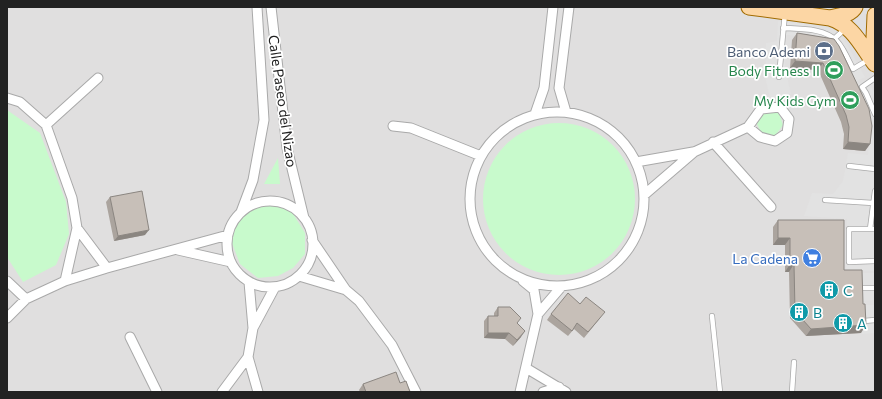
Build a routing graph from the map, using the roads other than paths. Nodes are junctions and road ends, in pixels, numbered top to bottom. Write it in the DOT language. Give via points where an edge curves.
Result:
graph roads {
  1 [pos="257,7"];
  2 [pos="271,7"];
  3 [pos="553,7"];
  4 [pos="569,7"];
  5 [pos="749,7"];
  6 [pos="855,7"];
  7 [pos="785,12"];
  8 [pos="875,15"];
  9 [pos="830,18"];
  10 [pos="848,27"];
  11 [pos="783,28"];
  12 [pos="834,39"];
  13 [pos="873,58"];
  14 [pos="779,77"];
  15 [pos="98,78"];
  16 [pos="875,78"];
  17 [pos="7,98"];
  18 [pos="566,112"];
  19 [pos="535,114"];
  20 [pos="875,114"];
  21 [pos="46,125"];
  22 [pos="393,126"];
  23 [pos="748,127"];
  24 [pos="712,142"];
  25 [pos="694,152"];
  26 [pos="481,156"];
  27 [pos="636,162"];
  28 [pos="850,166"];
  29 [pos="875,169"];
  30 [pos="875,191"];
  31 [pos="644,195"];
  32 [pos="825,200"];
  33 [pos="873,203"];
  34 [pos="771,207"];
  35 [pos="241,212"];
  36 [pos="304,218"];
  37 [pos="77,228"];
  38 [pos="872,229"];
  39 [pos="228,235"];
  40 [pos="312,240"];
  41 [pos="177,250"];
  42 [pos="231,262"];
  43 [pos="875,262"];
  44 [pos="107,268"];
  45 [pos="299,276"];
  46 [pos="519,278"];
  47 [pos="7,281"];
  48 [pos="65,281"];
  49 [pos="249,282"];
  50 [pos="562,286"];
  51 [pos="275,287"];
  52 [pos="862,288"];
  53 [pos="875,288"];
  54 [pos="346,290"];
  55 [pos="26,299"];
  56 [pos="538,314"];
  57 [pos="712,316"];
  58 [pos="7,318"];
  59 [pos="875,320"];
  60 [pos="864,321"];
  61 [pos="253,328"];
  62 [pos="130,337"];
  63 [pos="248,357"];
  64 [pos="794,362"];
  65 [pos="526,368"];
  66 [pos="562,390"];
  67 [pos="157,392"];
  68 [pos="222,392"];
  69 [pos="258,392"];
  70 [pos="416,392"];
  71 [pos="520,392"];
  72 [pos="543,392"];
  73 [pos="720,392"];
  74 [pos="792,392"];
  1 -- 35 [label="street, Calle Paseo del Nizao" via="264,120 253,180"];
  2 -- 36 [label="street, Calle Paseo del Nizao" via="287,148"];
  3 -- 19 [label="street" via="544,88"];
  4 -- 18 [label="street" via="559,88"];
  5 -- 7 [label="main road"];
  6 -- 9 [label="main road" via="847,14"];
  7 -- 9 [label="main road"];
  7 -- 11 [label="lane"];
  8 -- 13 [label="main road"];
  9 -- 10 [label="main road"];
  10 -- 12 [label="lane"];
  10 -- 13 [label="main road"];
  11 -- 12 [label="lane" via="817,31"];
  11 -- 14 [label="lane"];
  12 -- 13 [label="lane" via="853,69"];
  15 -- 21 [label="street"];
  16 -- 20 [label="lane" via="862,87"];
  17 -- 21 [label="street" via="20,102"];
  18 -- 19 [label="street"];
  18 -- 27 [label="street" via="588,117 607,128 624,143"];
  19 -- 26 [label="street" via="514,123 495,137"];
  21 -- 37 [label="street" via="72,198"];
  22 -- 26 [label="street" via="411,128"];
  23 -- 23 [label="street" via="760,137 775,141 787,133 789,119 780,107 761,108"];
  23 -- 24 [label="street"];
  24 -- 25 [label="street"];
  24 -- 34 [label="street"];
  25 -- 27 [label="street"];
  25 -- 31 [label="street"];
  26 -- 46 [label="street" via="473,175 470,195 471,216 488,253 502,267"];
  27 -- 31 [label="street"];
  28 -- 29 [label="lane"];
  30 -- 33 [label="lane"];
  31 -- 50 [label="street" via="640,222 629,247 611,267 588,281"];
  32 -- 33 [label="lane"];
  33 -- 38 [label="lane"];
  35 -- 36 [label="street" via="253,205 267,202 282,203"];
  35 -- 39 [label="street"];
  36 -- 40 [label="street"];
  37 -- 44 [label="street"];
  37 -- 48 [label="street"];
  38 -- 43 [label="lane" via="849,229 849,262"];
  39 -- 41 [label="street"];
  39 -- 42 [label="street" via="227,249"];
  40 -- 45 [label="street" via="307,265"];
  40 -- 54 [label="street"];
  41 -- 42 [label="street"];
  41 -- 44 [label="street"];
  42 -- 49 [label="street" via="238,274"];
  44 -- 48 [label="street"];
  45 -- 51 [label="street" via="288,284"];
  45 -- 54 [label="street"];
  46 -- 50 [label="street" via="540,285"];
  46 -- 56 [label="street" via="534,290"];
  47 -- 55 [label="street"];
  48 -- 55 [label="street"];
  49 -- 51 [label="street" via="262,287"];
  49 -- 61 [label="street"];
  50 -- 56 [label="street"];
  51 -- 61 [label="street"];
  52 -- 53 [label="lane"];
  54 -- 70 [label="street" via="359,301 392,345"];
  55 -- 58 [label="street"];
  56 -- 65 [label="street"];
  57 -- 73 [label="lane"];
  59 -- 60 [label="lane"];
  61 -- 63 [label="street"];
  62 -- 67 [label="street"];
  63 -- 68 [label="street"];
  63 -- 69 [label="street"];
  64 -- 74 [label="lane"];
  65 -- 66 [label="street"];
  65 -- 71 [label="street"];
  66 -- 72 [label="street"];
}
